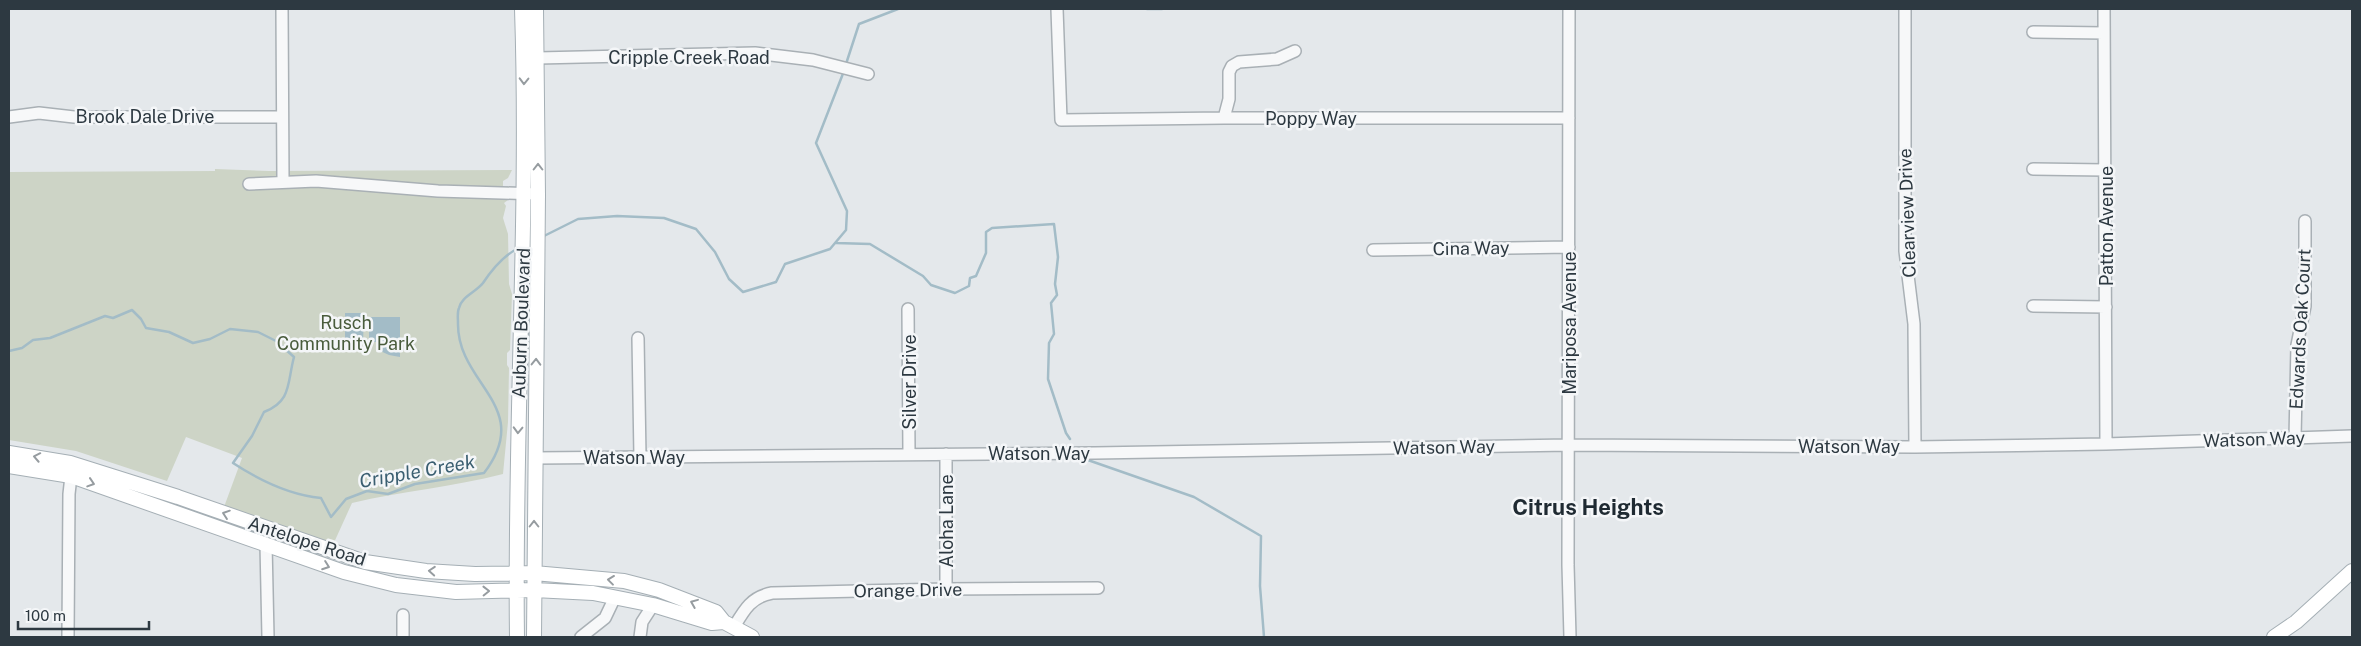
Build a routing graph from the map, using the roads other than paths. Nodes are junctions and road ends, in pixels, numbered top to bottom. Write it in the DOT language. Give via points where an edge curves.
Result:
graph roads {
  1 [pos="282,9"];
  2 [pos="522,9"];
  3 [pos="536,9"];
  4 [pos="1057,9"];
  5 [pos="1569,9"];
  6 [pos="1905,9"];
  7 [pos="2104,9"];
  8 [pos="2033,32"];
  9 [pos="2104,33"];
  10 [pos="1295,51"];
  11 [pos="538,58"];
  12 [pos="868,74"];
  13 [pos="9,117"];
  14 [pos="282,117"];
  15 [pos="1224,118"];
  16 [pos="1569,118"];
  17 [pos="2033,169"];
  18 [pos="2105,170"];
  19 [pos="283,181"];
  20 [pos="249,184"];
  21 [pos="523,194"];
  22 [pos="538,194"];
  23 [pos="2305,221"];
  24 [pos="1569,247"];
  25 [pos="1372,250"];
  26 [pos="2033,306"];
  27 [pos="2106,306"];
  28 [pos="908,309"];
  29 [pos="638,338"];
  30 [pos="2352,436"];
  31 [pos="2295,438"];
  32 [pos="2106,444"];
  33 [pos="1569,445"];
  34 [pos="1915,447"];
  35 [pos="9,453"];
  36 [pos="909,454"];
  37 [pos="946,454"];
  38 [pos="640,457"];
  39 [pos="535,458"];
  40 [pos="9,466"];
  41 [pos="71,476"];
  42 [pos="266,544"];
  43 [pos="2352,571"];
  44 [pos="516,573"];
  45 [pos="534,573"];
  46 [pos="1098,588"];
  47 [pos="946,589"];
  48 [pos="534,590"];
  49 [pos="516,591"];
  50 [pos="615,596"];
  51 [pos="653,605"];
  52 [pos="403,614"];
  53 [pos="729,625"];
  54 [pos="68,637"];
  55 [pos="268,637"];
  56 [pos="403,637"];
  57 [pos="517,637"];
  58 [pos="534,637"];
  59 [pos="581,637"];
  60 [pos="640,637"];
  61 [pos="752,637"];
  62 [pos="1570,637"];
  63 [pos="2274,637"];
  1 -- 14 [label="street"];
  2 -- 21 [label="main road, Auburn Boulevard, one-way"];
  3 -- 11 [label="main road, Auburn Boulevard"];
  4 -- 15 [label="street, Poppy Way" via="1061,120"];
  5 -- 16 [label="street, Mariposa Avenue"];
  6 -- 34 [label="street, Clearview Drive" via="1905,251 1914,324"];
  7 -- 9 [label="street, Patton Avenue"];
  8 -- 9 [label="street"];
  9 -- 18 [label="street, Patton Avenue"];
  10 -- 15 [label="street" via="1277,59 1239,62 1232,66"];
  11 -- 12 [label="street, Cripple Creek Road" via="755,53 813,60"];
  22 -- 11 [label="main road, Auburn Boulevard, one-way"];
  13 -- 14 [label="street, Brook Dale Drive" via="39,113 74,117"];
  14 -- 19 [label="street"];
  15 -- 16 [label="street, Poppy Way"];
  16 -- 24 [label="street, Mariposa Avenue"];
  17 -- 18 [label="street"];
  18 -- 27 [label="street, Patton Avenue"];
  19 -- 20 [label="street"];
  19 -- 21 [label="street"];
  21 -- 22 [label="street"];
  21 -- 44 [label="main road, Auburn Boulevard, one-way"];
  39 -- 22 [label="main road, Auburn Boulevard, one-way"];
  23 -- 31 [label="street, Edwards Oak Court" via="2305,306 2297,345"];
  24 -- 25 [label="street, Cina Way"];
  24 -- 33 [label="street, Mariposa Avenue"];
  26 -- 27 [label="street"];
  27 -- 32 [label="street, Patton Avenue"];
  28 -- 36 [label="street, Silver Drive"];
  29 -- 38 [label="street"];
  30 -- 31 [label="street, Watson Way"];
  31 -- 32 [label="street, Watson Way"];
  32 -- 34 [label="street, Watson Way"];
  33 -- 34 [label="street, Watson Way"];
  33 -- 37 [label="street, Watson Way"];
  33 -- 62 [label="street, Mariposa Avenue"];
  44 -- 35 [label="main road, Antelope Road, one-way" via="426,571 365,562 70,463"];
  36 -- 37 [label="street, Watson Way"];
  36 -- 38 [label="street, Watson Way"];
  37 -- 47 [label="street, Aloha Lane"];
  38 -- 39 [label="street, Watson Way"];
  45 -- 39 [label="main road, Auburn Boulevard, one-way"];
  40 -- 41 [label="main road, Antelope Road"];
  41 -- 42 [label="main road, Antelope Road, one-way"];
  41 -- 54 [label="street"];
  42 -- 49 [label="main road, Antelope Road, one-way" via="344,572 396,585 456,592"];
  42 -- 55 [label="street"];
  43 -- 63 [label="main road" via="2296,622"];
  44 -- 45 [label="main road, Antelope Road"];
  44 -- 49 [label="main road, Auburn Boulevard"];
  45 -- 48 [label="main road, Auburn Boulevard"];
  53 -- 45 [label="main road, Antelope Road, one-way" via="716,612 690,601 624,581"];
  46 -- 47 [label="street, Orange Drive"];
  47 -- 53 [label="street, Orange Drive" via="763,595 748,604"];
  48 -- 49 [label="main road, Antelope Road"];
  48 -- 50 [label="main road, Antelope Road"];
  48 -- 58 [label="main road, Auburn Boulevard"];
  49 -- 57 [label="main road, Auburn Boulevard"];
  50 -- 51 [label="main road, Antelope Road"];
  50 -- 59 [label="street" via="605,618"];
  51 -- 53 [label="main road, Antelope Road"];
  51 -- 60 [label="street" via="642,622"];
  52 -- 56 [label="street"];
  53 -- 61 [label="main road, Antelope Road"];
}
